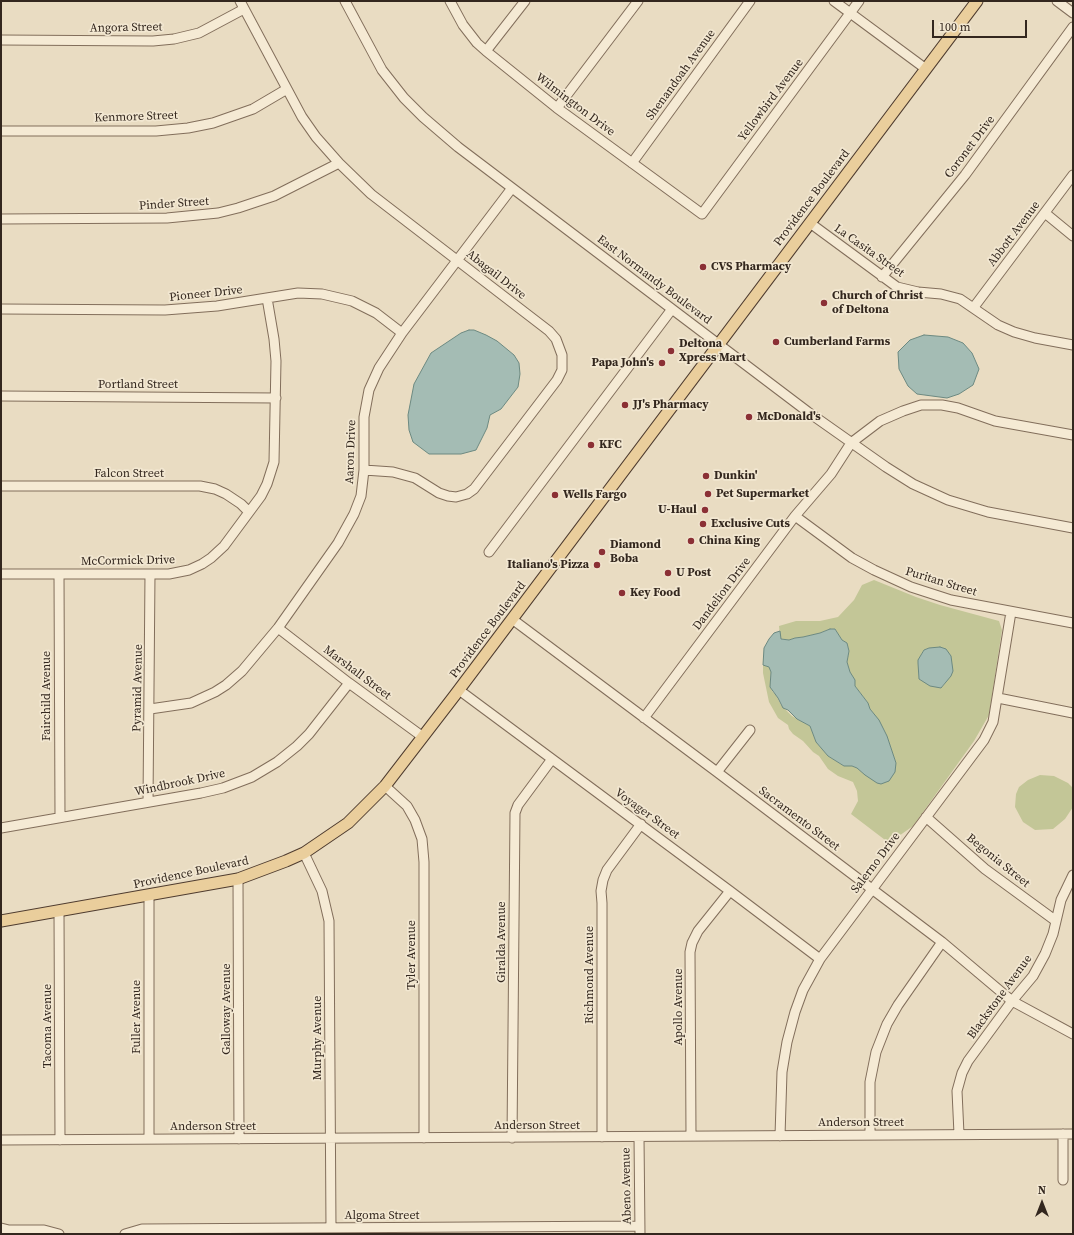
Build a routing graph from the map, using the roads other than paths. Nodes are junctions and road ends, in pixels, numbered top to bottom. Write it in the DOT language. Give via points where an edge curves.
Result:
graph roads {
  1 [pos="345,1"];
  2 [pos="450,1"];
  3 [pos="525,1"];
  4 [pos="638,1"];
  5 [pos="750,1"];
  6 [pos="834,1"];
  7 [pos="860,1"];
  8 [pos="976,1"];
  9 [pos="1057,1"];
  10 [pos="242,5"];
  11 [pos="1073,13"];
  12 [pos="850,14"];
  13 [pos="1073,27"];
  14 [pos="1,40"];
  15 [pos="486,52"];
  16 [pos="926,69"];
  17 [pos="287,89"];
  18 [pos="558,108"];
  19 [pos="1,130"];
  20 [pos="339,163"];
  21 [pos="632,163"];
  22 [pos="1073,175"];
  23 [pos="512,188"];
  24 [pos="1045,213"];
  25 [pos="702,214"];
  26 [pos="1,220"];
  27 [pos="810,223"];
  28 [pos="1073,236"];
  29 [pos="456,260"];
  30 [pos="882,277"];
  31 [pos="267,298"];
  32 [pos="974,307"];
  33 [pos="1,309"];
  34 [pos="672,309"];
  35 [pos="402,332"];
  36 [pos="719,343"];
  37 [pos="1073,345"];
  38 [pos="1,396"];
  39 [pos="276,398"];
  40 [pos="1073,435"];
  41 [pos="851,442"];
  42 [pos="364,470"];
  43 [pos="1,486"];
  44 [pos="249,512"];
  45 [pos="795,516"];
  46 [pos="1073,528"];
  47 [pos="488,552"];
  48 [pos="1,574"];
  49 [pos="59,574"];
  50 [pos="150,574"];
  51 [pos="1011,612"];
  52 [pos="512,619"];
  53 [pos="1073,623"];
  54 [pos="278,628"];
  55 [pos="349,683"];
  56 [pos="459,690"];
  57 [pos="998,698"];
  58 [pos="150,709"];
  59 [pos="1073,713"];
  60 [pos="644,718"];
  61 [pos="750,730"];
  62 [pos="423,737"];
  63 [pos="552,759"];
  64 [pos="717,772"];
  65 [pos="385,786"];
  66 [pos="148,802"];
  67 [pos="926,817"];
  68 [pos="60,818"];
  69 [pos="641,824"];
  70 [pos="1,828"];
  71 [pos="304,853"];
  72 [pos="1073,875"];
  73 [pos="238,879"];
  74 [pos="872,889"];
  75 [pos="730,891"];
  76 [pos="149,896"];
  77 [pos="59,912"];
  78 [pos="1,921"];
  79 [pos="1056,921"];
  80 [pos="942,942"];
  81 [pos="820,959"];
  82 [pos="1012,1001"];
  83 [pos="1073,1034"];
  84 [pos="959,1134"];
  85 [pos="1063,1134"];
  86 [pos="1073,1134"];
  87 [pos="870,1135"];
  88 [pos="691,1136"];
  89 [pos="780,1136"];
  90 [pos="602,1137"];
  91 [pos="639,1137"];
  92 [pos="424,1138"];
  93 [pos="512,1138"];
  94 [pos="149,1139"];
  95 [pos="239,1139"];
  96 [pos="330,1139"];
  97 [pos="1,1140"];
  98 [pos="60,1140"];
  99 [pos="1063,1180"];
  100 [pos="1,1228"];
  101 [pos="331,1228"];
  102 [pos="551,1230"];
  103 [pos="640,1230"];
  104 [pos="461,1231"];
  105 [pos="59,1234"];
  106 [pos="125,1234"];
  1 -- 23 [label="street, East Normandy Boulevard" via="382,70 404,98 422,117"];
  2 -- 15 [label="street, Wilmington Drive" via="463,25"];
  3 -- 15 [label="street"];
  4 -- 18 [label="street"];
  5 -- 21 [label="street, Shenandoah Avenue"];
  6 -- 12 [label="street"];
  7 -- 12 [label="street, Yellowbird Avenue"];
  8 -- 16 [label="main road, Providence Boulevard"];
  9 -- 11 [label="street"];
  10 -- 14 [label="street, Angora Street" via="199,33 174,39"];
  10 -- 17 [label="street, Abagail Drive"];
  12 -- 16 [label="street"];
  12 -- 25 [label="street, Yellowbird Avenue"];
  13 -- 30 [label="street, Coronet Drive" via="965,175"];
  15 -- 18 [label="street, Wilmington Drive"];
  16 -- 27 [label="main road, Providence Boulevard"];
  17 -- 19 [label="street, Kenmore Street" via="253,109 213,123 188,128 156,131"];
  17 -- 20 [label="street, Abagail Drive" via="316,137"];
  18 -- 21 [label="street, Wilmington Drive"];
  20 -- 26 [label="street, Pinder Street" via="274,196 218,213 167,218"];
  20 -- 29 [label="street, Abagail Drive" via="371,194"];
  21 -- 25 [label="street, Wilmington Drive"];
  22 -- 24 [label="street, Abbott Avenue"];
  23 -- 29 [label="street, Aaron Drive"];
  23 -- 34 [label="street, East Normandy Boulevard"];
  24 -- 28 [label="street"];
  24 -- 32 [label="street, Abbott Avenue"];
  27 -- 30 [label="street, La Casita Street"];
  27 -- 36 [label="main road, Providence Boulevard"];
  29 -- 35 [label="street, Aaron Drive"];
  29 -- 42 [label="street, Abagail Drive" via="556,339 562,355 562,370 558,380 474,489 467,494 448,496 414,478 393,472"];
  30 -- 32 [label="street, La Casita Street" via="897,287 941,294 960,299"];
  31 -- 33 [label="street, Pioneer Drive" via="217,306 165,310"];
  31 -- 35 [label="street, Pioneer Drive" via="298,293 322,294 352,302 376,313"];
  31 -- 39 [label="street, McCormick Drive" via="274,338"];
  32 -- 37 [label="street, La Casita Street" via="998,325 1014,332"];
  34 -- 36 [label="street, East Normandy Boulevard"];
  34 -- 47 [label="street"];
  35 -- 42 [label="street, Aaron Drive" via="379,368 370,390 364,417"];
  36 -- 41 [label="street, East Normandy Boulevard"];
  36 -- 52 [label="main road, Providence Boulevard"];
  38 -- 39 [label="street, Portland Street"];
  39 -- 44 [label="street, McCormick Drive" via="274,462 267,484"];
  40 -- 41 [label="street, Dandelion Drive" via="994,420 958,408 921,405 880,421"];
  41 -- 45 [label="street, Dandelion Drive" via="831,474"];
  41 -- 46 [label="street, East Normandy Boulevard" via="913,484 948,500 988,512"];
  42 -- 54 [label="street, Aaron Drive" via="361,496 354,514 338,543"];
  43 -- 44 [label="street, Falcon Street" via="200,486 226,494"];
  44 -- 50 [label="street, McCormick Drive" via="224,546 202,564 169,574"];
  45 -- 51 [label="street, Puritan Street" via="852,558 910,587 951,600"];
  45 -- 60 [label="street, Dandelion Drive"];
  48 -- 49 [label="street, McCormick Drive"];
  49 -- 50 [label="street, McCormick Drive"];
  49 -- 68 [label="street, Fairchild Avenue"];
  50 -- 58 [label="street, Pyramid Avenue"];
  51 -- 53 [label="street, Puritan Street"];
  51 -- 57 [label="street, Salerno Drive"];
  52 -- 56 [label="main road, Providence Boulevard"];
  52 -- 60 [label="street, Sacramento Street"];
  54 -- 55 [label="street, Marshall Street"];
  54 -- 58 [label="street, Aaron Drive" via="242,671 215,692 191,703"];
  55 -- 62 [label="street, Marshall Street"];
  55 -- 66 [label="street, Windbrook Drive" via="297,746 252,777 223,788"];
  56 -- 62 [label="main road, Providence Boulevard"];
  56 -- 63 [label="street, Voyager Street"];
  57 -- 59 [label="street"];
  57 -- 67 [label="street, Salerno Drive" via="993,722 984,740"];
  58 -- 66 [label="street, Pyramid Avenue"];
  60 -- 64 [label="street, Sacramento Street"];
  61 -- 64 [label="street"];
  62 -- 65 [label="main road, Providence Boulevard"];
  63 -- 69 [label="street, Voyager Street"];
  63 -- 93 [label="street, Giralda Avenue" via="518,805 515,813"];
  64 -- 74 [label="street, Sacramento Street"];
  65 -- 71 [label="main road, Providence Boulevard" via="348,823"];
  65 -- 92 [label="street, Tyler Avenue" via="408,806 422,839"];
  66 -- 68 [label="street, Windbrook Drive"];
  67 -- 74 [label="street, Salerno Drive"];
  67 -- 79 [label="street, Begonia Street" via="985,869"];
  68 -- 70 [label="street, Windbrook Drive"];
  69 -- 75 [label="street, Voyager Street"];
  69 -- 90 [label="street, Richmond Avenue" via="607,870 601,891"];
  71 -- 73 [label="main road, Providence Boulevard"];
  71 -- 96 [label="street, Murphy Avenue" via="322,891 329,921"];
  72 -- 79 [label="street, Blackstone Avenue"];
  73 -- 76 [label="main road, Providence Boulevard"];
  73 -- 95 [label="street, Galloway Avenue"];
  74 -- 80 [label="street, Sacramento Street"];
  74 -- 81 [label="street, Salerno Drive"];
  75 -- 81 [label="street, Voyager Street"];
  75 -- 88 [label="street, Apollo Avenue" via="698,932 690,952"];
  76 -- 77 [label="main road, Providence Boulevard"];
  76 -- 94 [label="street, Fuller Avenue"];
  77 -- 78 [label="main road, Providence Boulevard"];
  77 -- 98 [label="street, Tacoma Avenue"];
  79 -- 82 [label="street, Blackstone Avenue" via="1045,954 1033,976"];
  80 -- 82 [label="street, Sacramento Street"];
  80 -- 87 [label="street" via="898,1005 876,1052 870,1082"];
  81 -- 89 [label="street, Salerno Drive" via="803,990 787,1042 782,1072"];
  82 -- 83 [label="street, Sacramento Street"];
  82 -- 84 [label="street, Blackstone Avenue" via="962,1073 957,1091"];
  84 -- 85 [label="street, Anderson Street"];
  84 -- 87 [label="street, Anderson Street"];
  85 -- 86 [label="street, Anderson Street"];
  85 -- 99 [label="street"];
  87 -- 89 [label="street, Anderson Street"];
  88 -- 89 [label="street, Anderson Street"];
  88 -- 91 [label="street, Anderson Street"];
  90 -- 91 [label="street, Anderson Street"];
  90 -- 93 [label="street, Anderson Street"];
  91 -- 103 [label="street, Abeno Avenue"];
  92 -- 93 [label="street, Anderson Street"];
  92 -- 96 [label="street, Anderson Street"];
  94 -- 95 [label="street, Anderson Street"];
  94 -- 98 [label="street, Anderson Street"];
  95 -- 96 [label="street, Anderson Street"];
  96 -- 101 [label="street, Murphy Avenue"];
  97 -- 98 [label="street, Anderson Street"];
  100 -- 105 [label="street" via="44,1230"];
  101 -- 104 [label="street, Algoma Street"];
  101 -- 106 [label="street, Algoma Street" via="142,1229"];
  102 -- 103 [label="street, Algoma Street"];
  102 -- 104 [label="street, Algoma Street"];
}
